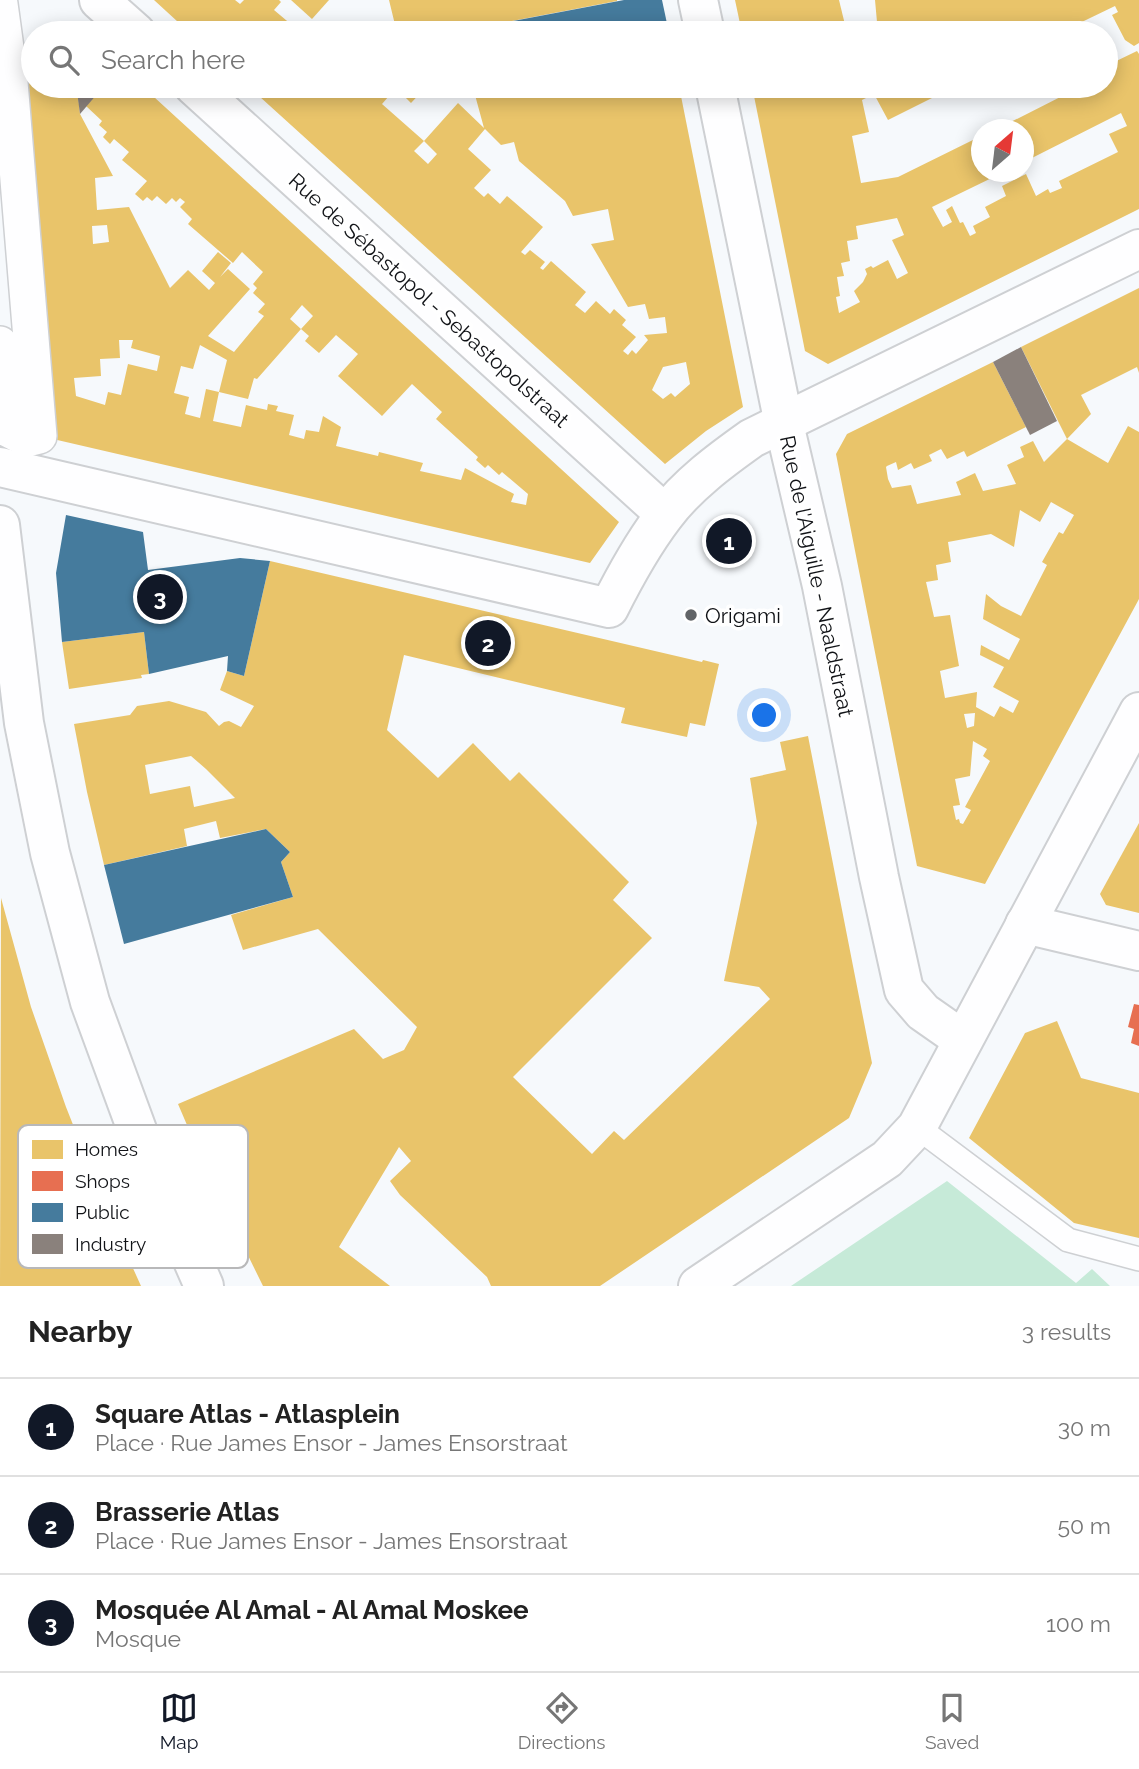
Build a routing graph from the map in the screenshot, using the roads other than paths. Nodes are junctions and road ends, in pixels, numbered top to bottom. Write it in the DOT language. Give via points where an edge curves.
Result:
graph roads {
  1 [pos="99,0"];
  2 [pos="698,0"];
  3 [pos="0,4"];
  4 [pos="123,21"];
  5 [pos="702,21"];
  6 [pos="207,98"];
  7 [pos="717,98"];
  8 [pos="1139,249"];
  9 [pos="0,360"];
  10 [pos="784,424"];
  11 [pos="2,426"];
  12 [pos="0,467"];
  13 [pos="665,514"];
  14 [pos="0,525"];
  15 [pos="1139,712"];
  16 [pos="1025,924"];
  17 [pos="1139,951"];
  18 [pos="963,1040"];
  19 [pos="135,1125"];
  20 [pos="917,1127"];
  21 [pos="1139,1259"];
  22 [pos="196,1268"];
  23 [pos="204,1286"];
  24 [pos="698,1286"];
  1 -- 4 [label="street"];
  2 -- 5 [label="street"];
  3 -- 11 [label="street" via="39,436 27,439"];
  6 -- 13 [label="street, Rue de Sébastopol - Sebastopolstraat"];
  7 -- 10 [label="street, Rue de l'Aiguille - Naaldstraat"];
  8 -- 10 [label="street"];
  9 -- 11 [label="street"];
  10 -- 13 [label="street" via="752,438 720,461"];
  10 -- 18 [label="street, Rue de l'Aiguille - Naaldstraat" via="822,586 904,990 923,1012"];
  12 -- 13 [label="street" via="608,608 636,555"];
  14 -- 19 [label="street" via="24,723 50,853 87,990"];
  15 -- 16 [label="street"];
  16 -- 17 [label="street"];
  16 -- 18 [label="street"];
  18 -- 20 [label="street"];
  20 -- 21 [label="lane" via="1068,1240"];
  20 -- 24 [label="street" via="887,1159"];
  22 -- 23 [label="street"];
}
